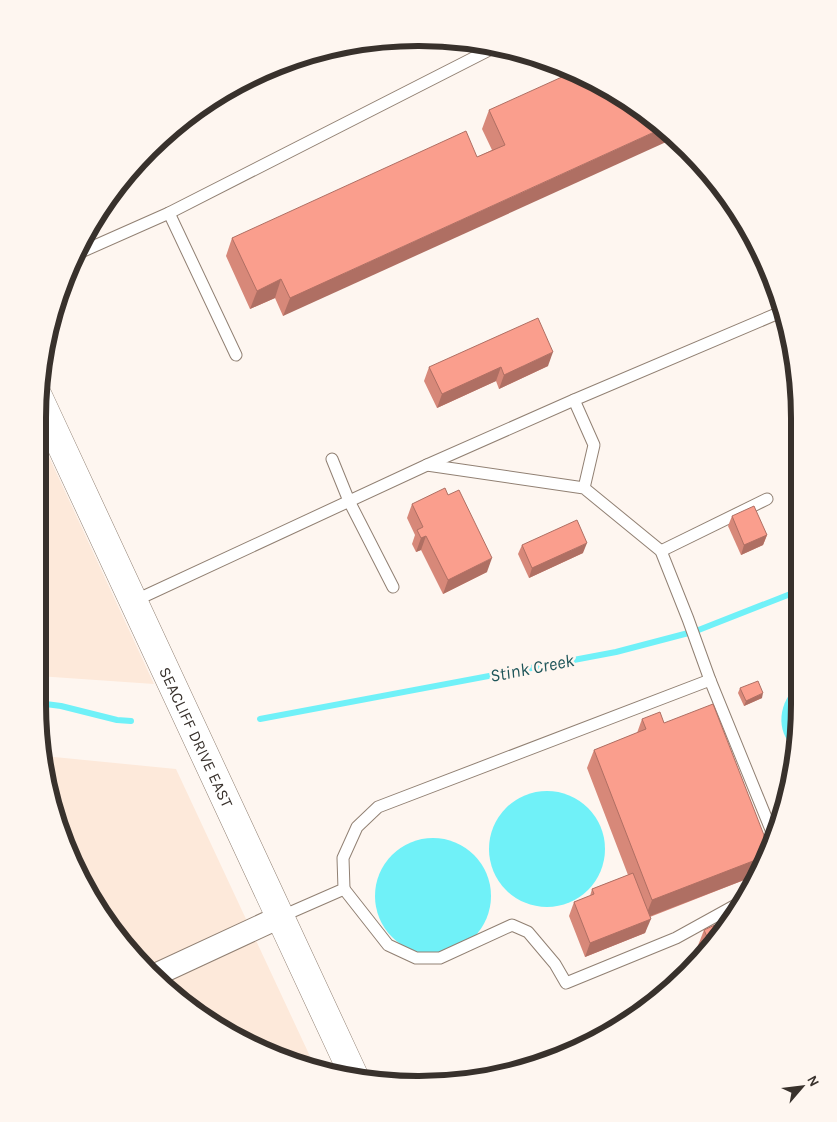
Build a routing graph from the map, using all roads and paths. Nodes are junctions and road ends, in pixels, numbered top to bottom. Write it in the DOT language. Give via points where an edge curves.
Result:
graph roads {
  1 [pos="485,52"];
  2 [pos="169,213"];
  3 [pos="87,249"];
  4 [pos="776,314"];
  5 [pos="236,355"];
  6 [pos="574,400"];
  7 [pos="46,413"];
  8 [pos="332,459"];
  9 [pos="427,465"];
  10 [pos="584,488"];
  11 [pos="767,499"];
  12 [pos="349,501"];
  13 [pos="660,552"];
  14 [pos="393,587"];
  15 [pos="134,601"];
  16 [pos="710,680"];
  17 [pos="770,826"];
  18 [pos="344,889"];
  19 [pos="729,909"];
  20 [pos="280,917"];
  21 [pos="161,972"];
  22 [pos="350,1070"];
  1 -- 2 [label="lane"];
  2 -- 3 [label="lane"];
  2 -- 5 [label="lane"];
  4 -- 6 [label="lane"];
  6 -- 9 [label="lane"];
  6 -- 10 [label="lane" via="594,445"];
  7 -- 15 [label="main road, SEACLIFF DRIVE EAST"];
  8 -- 12 [label="lane"];
  9 -- 10 [label="lane"];
  9 -- 12 [label="lane"];
  10 -- 13 [label="lane"];
  11 -- 13 [label="lane"];
  12 -- 14 [label="lane"];
  12 -- 15 [label="lane"];
  13 -- 16 [label="lane"];
  15 -- 20 [label="main road, SEACLIFF DRIVE EAST"];
  16 -- 17 [label="lane"];
  16 -- 18 [label="lane" via="378,808 357,827 343,858"];
  18 -- 19 [label="lane" via="388,945 416,958 440,958 512,925 528,932 555,964 566,983 676,938"];
  18 -- 20 [label="lane"];
  20 -- 21 [label="street"];
  20 -- 22 [label="main road, SEACLIFF DRIVE EAST"];
}
